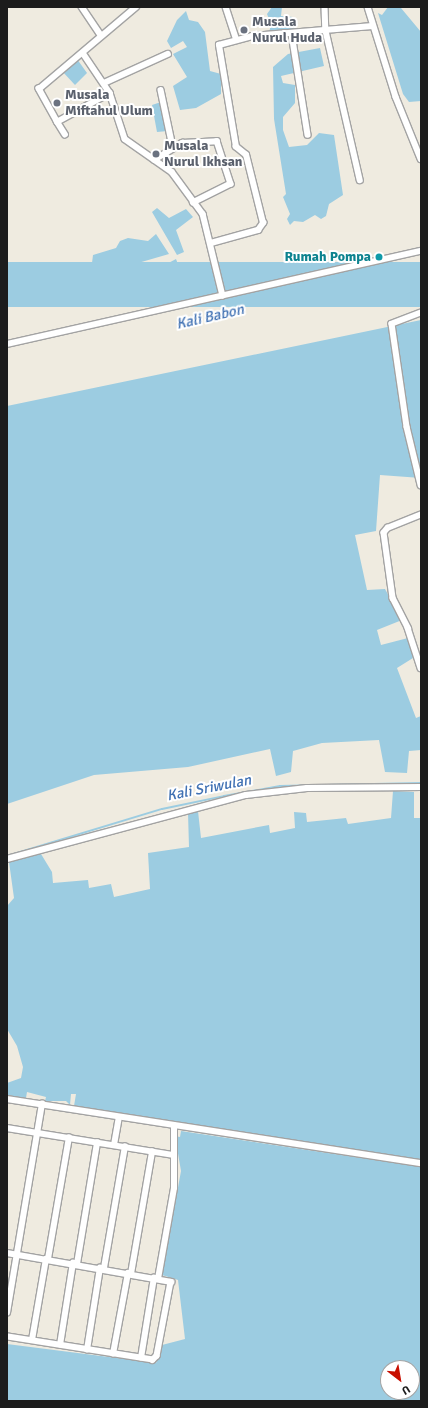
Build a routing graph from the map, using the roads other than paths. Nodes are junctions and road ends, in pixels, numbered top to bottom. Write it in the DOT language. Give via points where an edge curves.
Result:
graph roads {
  1 [pos="82,7"];
  2 [pos="226,7"];
  3 [pos="325,7"];
  4 [pos="368,7"];
  5 [pos="132,8"];
  6 [pos="373,26"];
  7 [pos="326,31"];
  8 [pos="292,34"];
  9 [pos="102,35"];
  10 [pos="236,38"];
  11 [pos="83,52"];
  12 [pos="168,54"];
  13 [pos="104,83"];
  14 [pos="161,90"];
  15 [pos="110,92"];
  16 [pos="57,122"];
  17 [pos="65,135"];
  18 [pos="308,135"];
  19 [pos="173,147"];
  20 [pos="421,159"];
  21 [pos="154,160"];
  22 [pos="360,180"];
  23 [pos="193,203"];
  24 [pos="211,243"];
  25 [pos="421,251"];
  26 [pos="223,296"];
  27 [pos="421,313"];
  28 [pos="7,344"];
  29 [pos="421,485"];
  30 [pos="421,515"];
  31 [pos="421,668"];
  32 [pos="421,787"];
  33 [pos="7,859"];
  34 [pos="7,1099"];
  35 [pos="42,1104"];
  36 [pos="119,1117"];
  37 [pos="174,1126"];
  38 [pos="7,1128"];
  39 [pos="38,1133"];
  40 [pos="69,1138"];
  41 [pos="98,1142"];
  42 [pos="114,1145"];
  43 [pos="125,1147"];
  44 [pos="152,1152"];
  45 [pos="174,1155"];
  46 [pos="421,1163"];
  47 [pos="7,1253"];
  48 [pos="17,1255"];
  49 [pos="47,1259"];
  50 [pos="75,1264"];
  51 [pos="102,1268"];
  52 [pos="130,1273"];
  53 [pos="156,1278"];
  54 [pos="7,1314"];
  55 [pos="7,1337"];
  56 [pos="32,1340"];
  57 [pos="60,1345"];
  58 [pos="87,1350"];
  59 [pos="114,1354"];
  60 [pos="141,1358"];
  1 -- 9 [label="street"];
  2 -- 10 [label="street"];
  3 -- 7 [label="street"];
  4 -- 6 [label="street"];
  5 -- 9 [label="street"];
  6 -- 7 [label="street"];
  6 -- 20 [label="street"];
  7 -- 8 [label="street"];
  7 -- 22 [label="street"];
  8 -- 10 [label="street"];
  8 -- 18 [label="street"];
  9 -- 11 [label="street"];
  10 -- 24 [label="street" via="222,43 219,48 236,147 246,155 263,225"];
  11 -- 13 [label="street"];
  11 -- 16 [label="street" via="39,89"];
  12 -- 13 [label="street"];
  13 -- 15 [label="street"];
  14 -- 19 [label="street"];
  15 -- 16 [label="street"];
  15 -- 21 [label="street" via="125,139"];
  16 -- 17 [label="street"];
  19 -- 21 [label="street"];
  19 -- 23 [label="street" via="216,140 231,184"];
  21 -- 23 [label="street" via="175,174"];
  23 -- 24 [label="street" via="204,217"];
  24 -- 26 [label="street"];
  25 -- 26 [label="street"];
  26 -- 28 [label="street"];
  27 -- 29 [label="street" via="392,324 407,427"];
  30 -- 31 [label="street" via="388,528 384,533 393,598 408,628"];
  32 -- 33 [label="street" via="307,788 246,795"];
  34 -- 35 [label="street"];
  35 -- 36 [label="street"];
  35 -- 39 [label="street"];
  36 -- 37 [label="street"];
  36 -- 42 [label="street"];
  37 -- 45 [label="street"];
  37 -- 46 [label="street"];
  38 -- 39 [label="street"];
  39 -- 40 [label="street"];
  39 -- 48 [label="street"];
  40 -- 41 [label="street"];
  40 -- 49 [label="street"];
  41 -- 42 [label="street"];
  41 -- 50 [label="street"];
  42 -- 43 [label="street"];
  43 -- 44 [label="street"];
  43 -- 51 [label="street"];
  44 -- 45 [label="street"];
  44 -- 52 [label="street"];
  45 -- 53 [label="street" via="174,1188"];
  47 -- 48 [label="street"];
  48 -- 49 [label="street"];
  48 -- 54 [label="street"];
  49 -- 50 [label="street"];
  49 -- 56 [label="street"];
  50 -- 51 [label="street"];
  50 -- 57 [label="street"];
  51 -- 52 [label="street"];
  51 -- 58 [label="street"];
  52 -- 53 [label="street"];
  52 -- 59 [label="street"];
  53 -- 60 [label="street"];
  53 -- 60 [label="street" via="171,1282 157,1356 153,1360"];
  55 -- 56 [label="street"];
  56 -- 57 [label="street"];
  57 -- 58 [label="street"];
  58 -- 59 [label="street"];
  59 -- 60 [label="street"];
}
